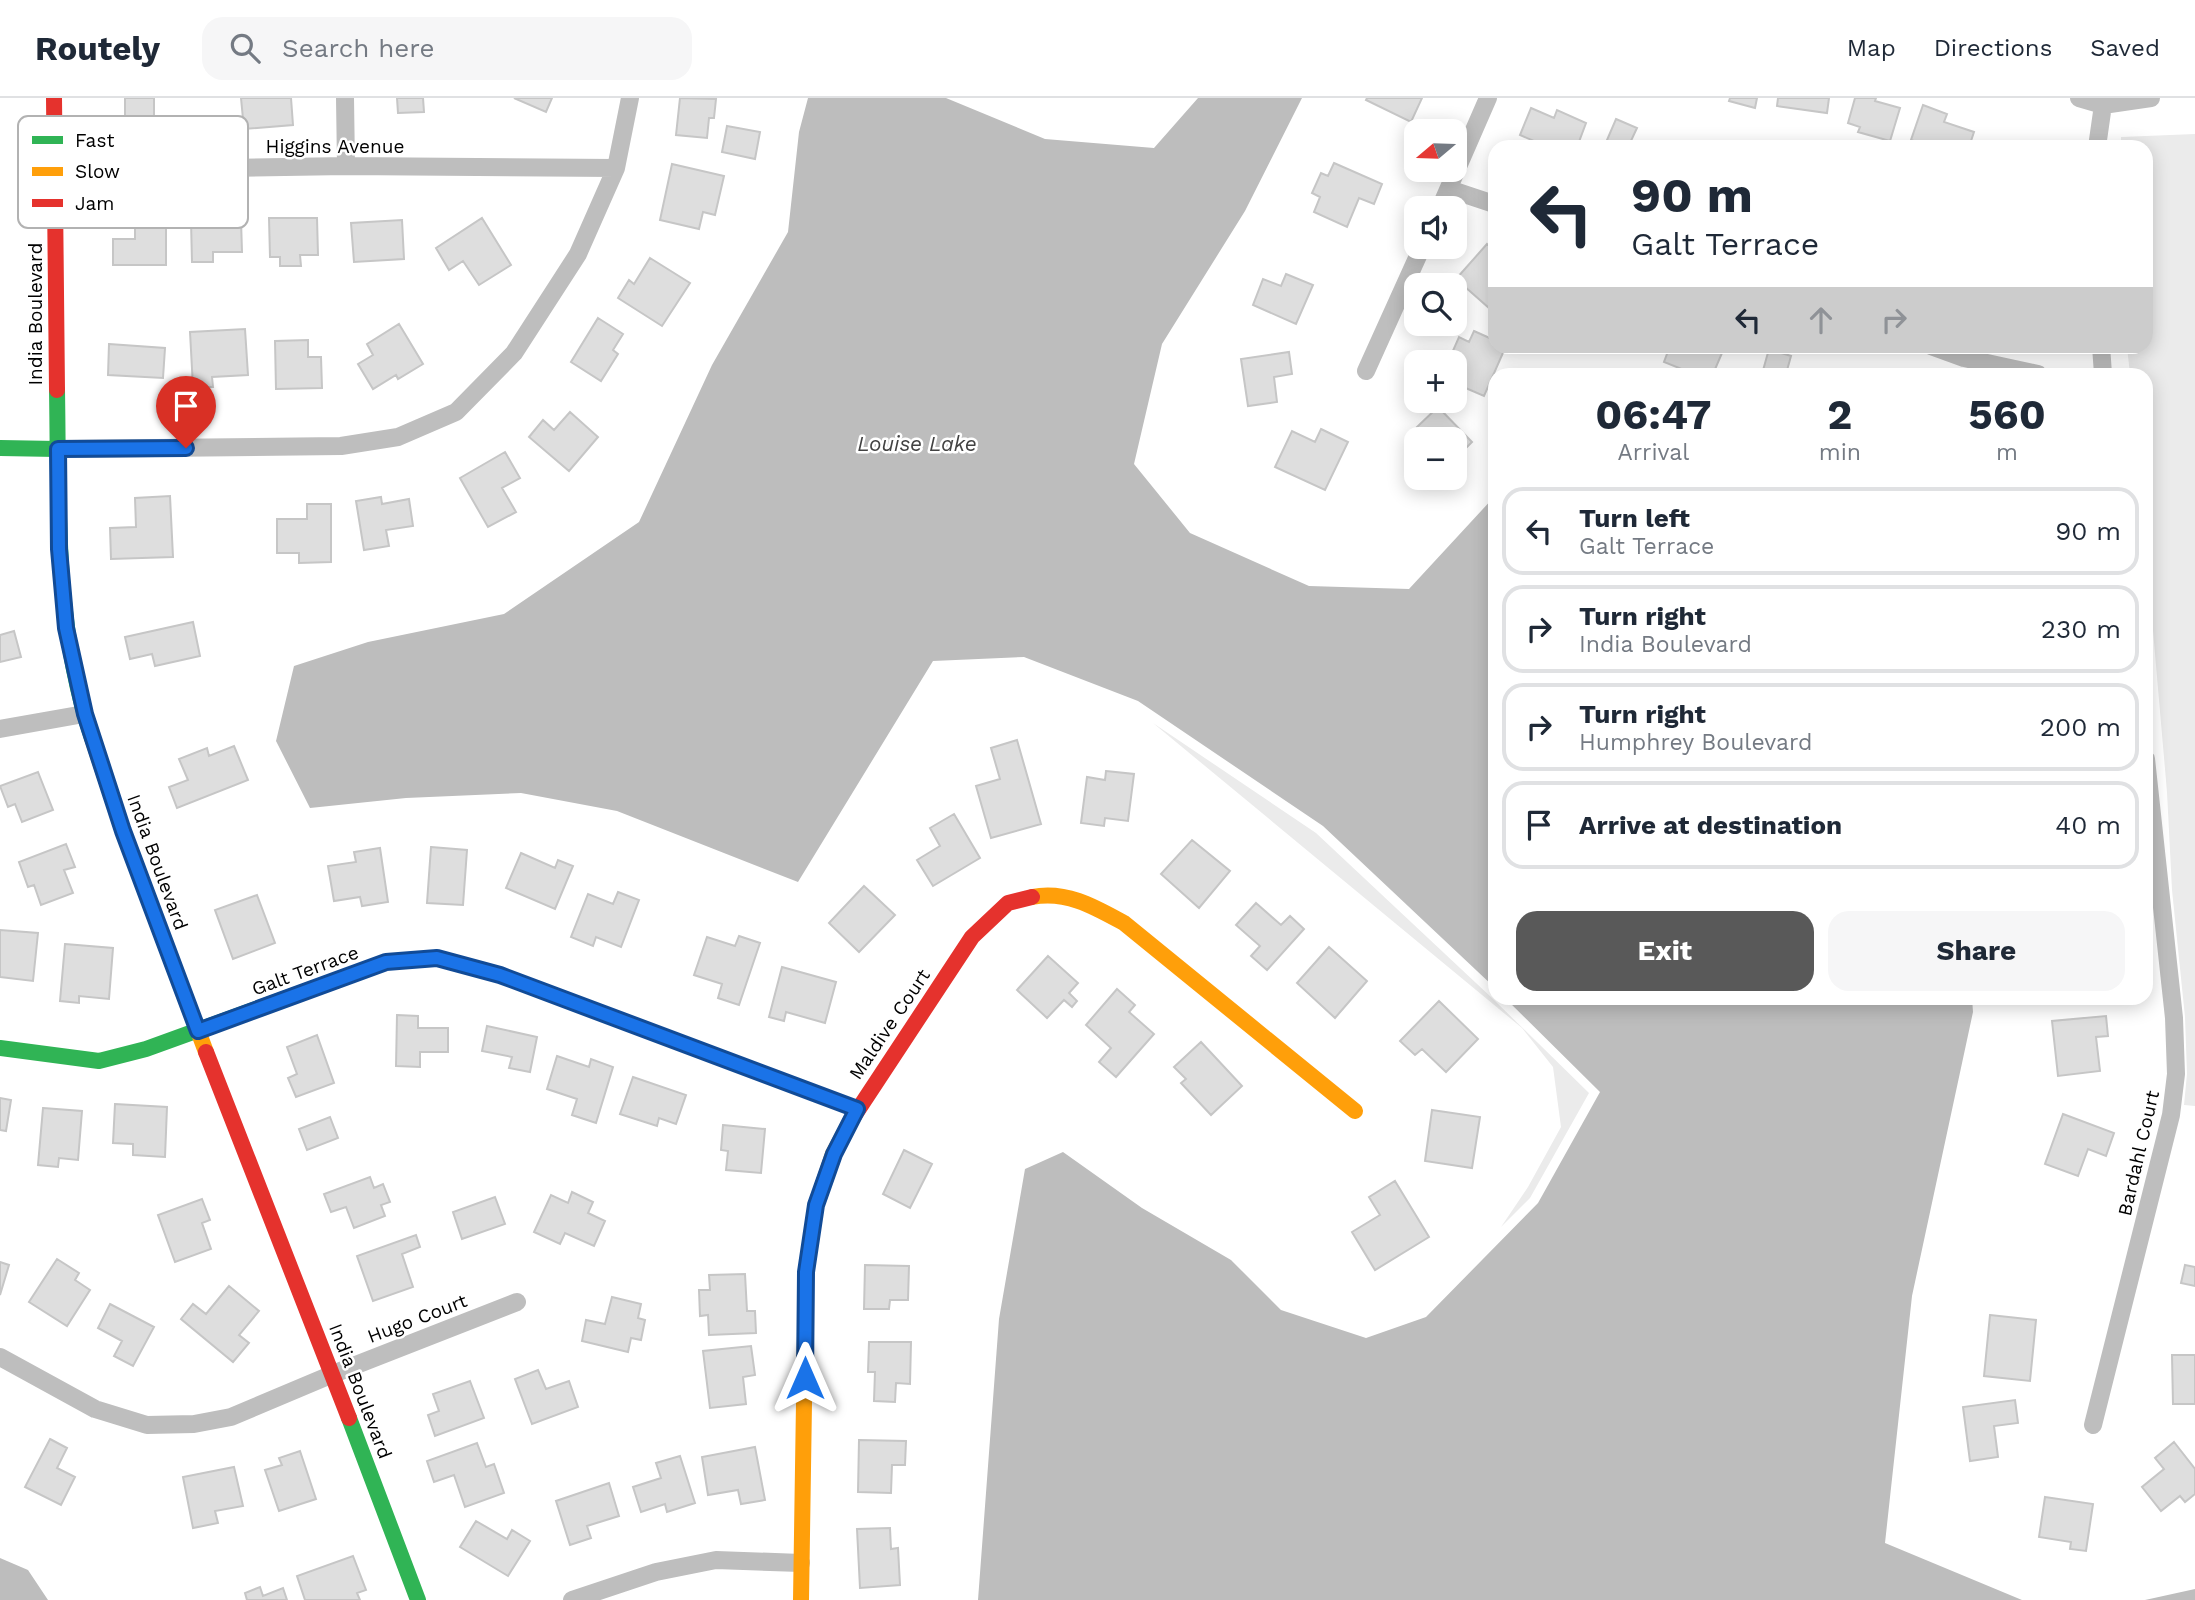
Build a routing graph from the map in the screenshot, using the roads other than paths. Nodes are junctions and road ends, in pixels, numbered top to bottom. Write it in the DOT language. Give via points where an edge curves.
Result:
graph roads {
  1 [pos="54,98"];
  2 [pos="345,98"];
  3 [pos="630,98"];
  4 [pos="1488,98"];
  5 [pos="2079,98"];
  6 [pos="2151,98"];
  7 [pos="2103,105"];
  8 [pos="54,116"];
  9 [pos="2098,140"];
  10 [pos="346,166"];
  11 [pos="248,168"];
  12 [pos="616,168"];
  13 [pos="1449,189"];
  14 [pos="1446,196"];
  15 [pos="1488,202"];
  16 [pos="56,228"];
  17 [pos="1417,259"];
  18 [pos="1953,354"];
  19 [pos="2010,368"];
  20 [pos="1366,371"];
  21 [pos="0,448"];
  22 [pos="58,449"];
  23 [pos="85,714"];
  24 [pos="0,729"];
  25 [pos="2153,824"];
  26 [pos="198,1031"];
  27 [pos="0,1048"];
  28 [pos="857,1109"];
  29 [pos="1355,1111"];
  30 [pos="517,1302"];
  31 [pos="0,1357"];
  32 [pos="333,1374"];
  33 [pos="2094,1425"];
  34 [pos="802,1563"];
  35 [pos="418,1600"];
  36 [pos="572,1600"];
  37 [pos="801,1600"];
  1 -- 8 [label="street, India Boulevard"];
  2 -- 10 [label="street"];
  3 -- 12 [label="street"];
  4 -- 13 [label="street"];
  5 -- 7 [label="street"];
  6 -- 7 [label="street"];
  7 -- 9 [label="street"];
  10 -- 11 [label="street, Higgins Avenue"];
  10 -- 12 [label="street, Higgins Avenue"];
  12 -- 22 [label="street" via="578,254 514,354 456,412 398,437 341,446"];
  13 -- 14 [label="street"];
  13 -- 15 [label="street"];
  16 -- 22 [label="street, India Boulevard"];
  17 -- 20 [label="street"];
  18 -- 19 [label="street"];
  21 -- 22 [label="street"];
  22 -- 23 [label="street, India Boulevard" via="66,628"];
  23 -- 24 [label="street"];
  23 -- 26 [label="street, India Boulevard"];
  25 -- 33 [label="street, Bardahl Court" via="2176,1074 2171,1115"];
  26 -- 27 [label="street, Galt Terrace" via="99,1061"];
  26 -- 28 [label="street, Galt Terrace" via="386,962 437,958 500,975"];
  26 -- 32 [label="street, India Boulevard"];
  28 -- 29 [label="street, Maldive Court" via="972,937 1008,903 1047,894 1086,902 1124,923"];
  28 -- 34 [label="street, Maldive Court" via="816,1205 806,1272"];
  30 -- 32 [label="street, Hugo Court"];
  31 -- 32 [label="street, Hugo Court" via="95,1409 147,1425 231,1417"];
  32 -- 35 [label="street, India Boulevard"];
  34 -- 36 [label="street" via="716,1560 656,1572"];
  34 -- 37 [label="street, Maldive Court"];
}
